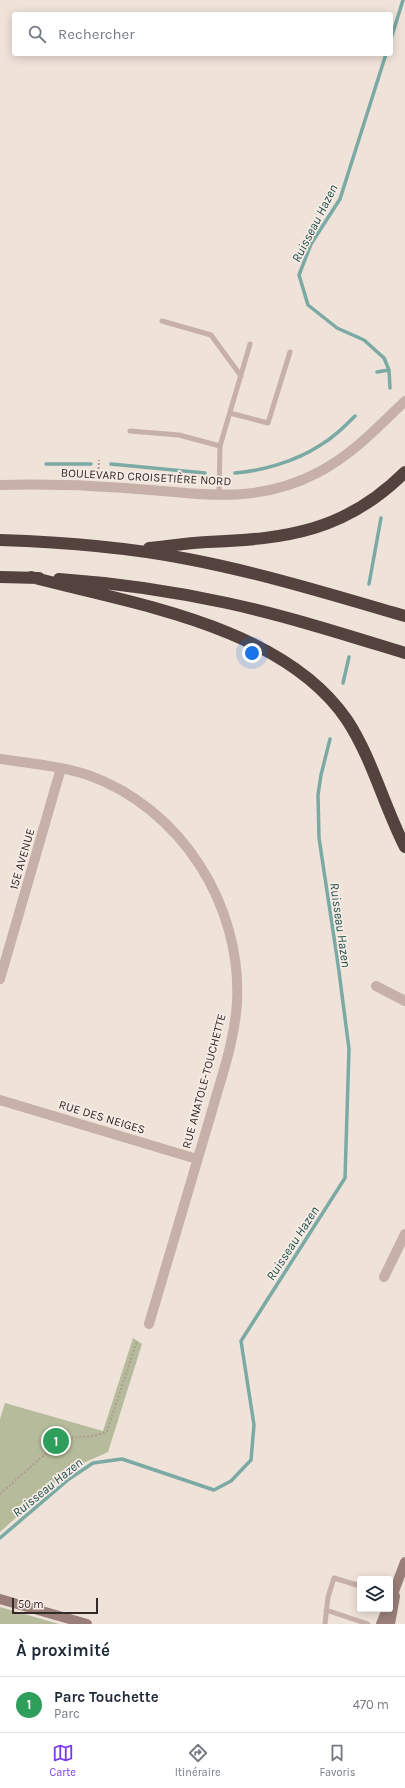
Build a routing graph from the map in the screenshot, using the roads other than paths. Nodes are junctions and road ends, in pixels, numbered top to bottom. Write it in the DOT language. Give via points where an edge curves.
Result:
graph roads {
  1 [pos="162,321"];
  2 [pos="250,344"];
  3 [pos="290,352"];
  4 [pos="241,376"];
  5 [pos="405,401"];
  6 [pos="230,412"];
  7 [pos="130,431"];
  8 [pos="220,446"];
  9 [pos="405,472"];
  10 [pos="0,485"];
  11 [pos="219,496"];
  12 [pos="0,540"];
  13 [pos="127,550"];
  14 [pos="0,577"];
  15 [pos="31,578"];
  16 [pos="405,616"];
  17 [pos="405,653"];
  18 [pos="0,759"];
  19 [pos="61,768"];
  20 [pos="405,847"];
  21 [pos="0,980"];
  22 [pos="376,986"];
  23 [pos="405,1001"];
  24 [pos="0,1100"];
  25 [pos="197,1159"];
  26 [pos="405,1234"];
  27 [pos="384,1277"];
  28 [pos="149,1324"];
  29 [pos="405,1562"];
  30 [pos="357,1585"];
  31 [pos="393,1595"];
  32 [pos="0,1599"];
  33 [pos="326,1610"];
  34 [pos="386,1612"];
  35 [pos="391,1612"];
  36 [pos="87,1624"];
  37 [pos="325,1624"];
  38 [pos="368,1624"];
  39 [pos="381,1624"];
  40 [pos="390,1624"];
  1 -- 4 [label="lane" via="211,335"];
  2 -- 4 [label="lane"];
  3 -- 6 [label="lane" via="268,423"];
  4 -- 6 [label="lane"];
  5 -- 11 [label="street, BOULEVARD CROISETIÈRE NORD" via="359,446 317,473 295,483 262,492"];
  6 -- 8 [label="lane"];
  7 -- 8 [label="lane" via="179,435"];
  8 -- 11 [label="lane"];
  9 -- 13 [label="highway" via="358,509 336,521 302,532 252,541 206,542"];
  10 -- 11 [label="street, BOULEVARD CROISETIÈRE NORD" via="98,487"];
  12 -- 13 [label="highway"];
  13 -- 16 [label="highway" via="186,558 251,572"];
  14 -- 15 [label="highway"];
  15 -- 17 [label="highway" via="120,584 204,598 271,613"];
  15 -- 20 [label="highway" via="204,623 255,645 292,667 338,708 354,732"];
  18 -- 19 [label="street, RUE ANATOLE-TOUCHETTE"];
  19 -- 21 [label="street, 15E AVENUE"];
  19 -- 25 [label="street, RUE ANATOLE-TOUCHETTE" via="88,775 114,787 161,820 178,836 198,862 224,915 235,957 235,1021"];
  22 -- 23 [label="street"];
  24 -- 25 [label="street, RUE DES NEIGES"];
  25 -- 28 [label="street, RUE ANATOLE-TOUCHETTE"];
  26 -- 27 [label="street"];
  29 -- 31 [label="street"];
  30 -- 33 [label="lane" via="334,1578"];
  32 -- 36 [label="street"];
  33 -- 37 [label="lane"];
  33 -- 38 [label="lane"];
  34 -- 39 [label="street"];
  35 -- 40 [label="street"];
}
